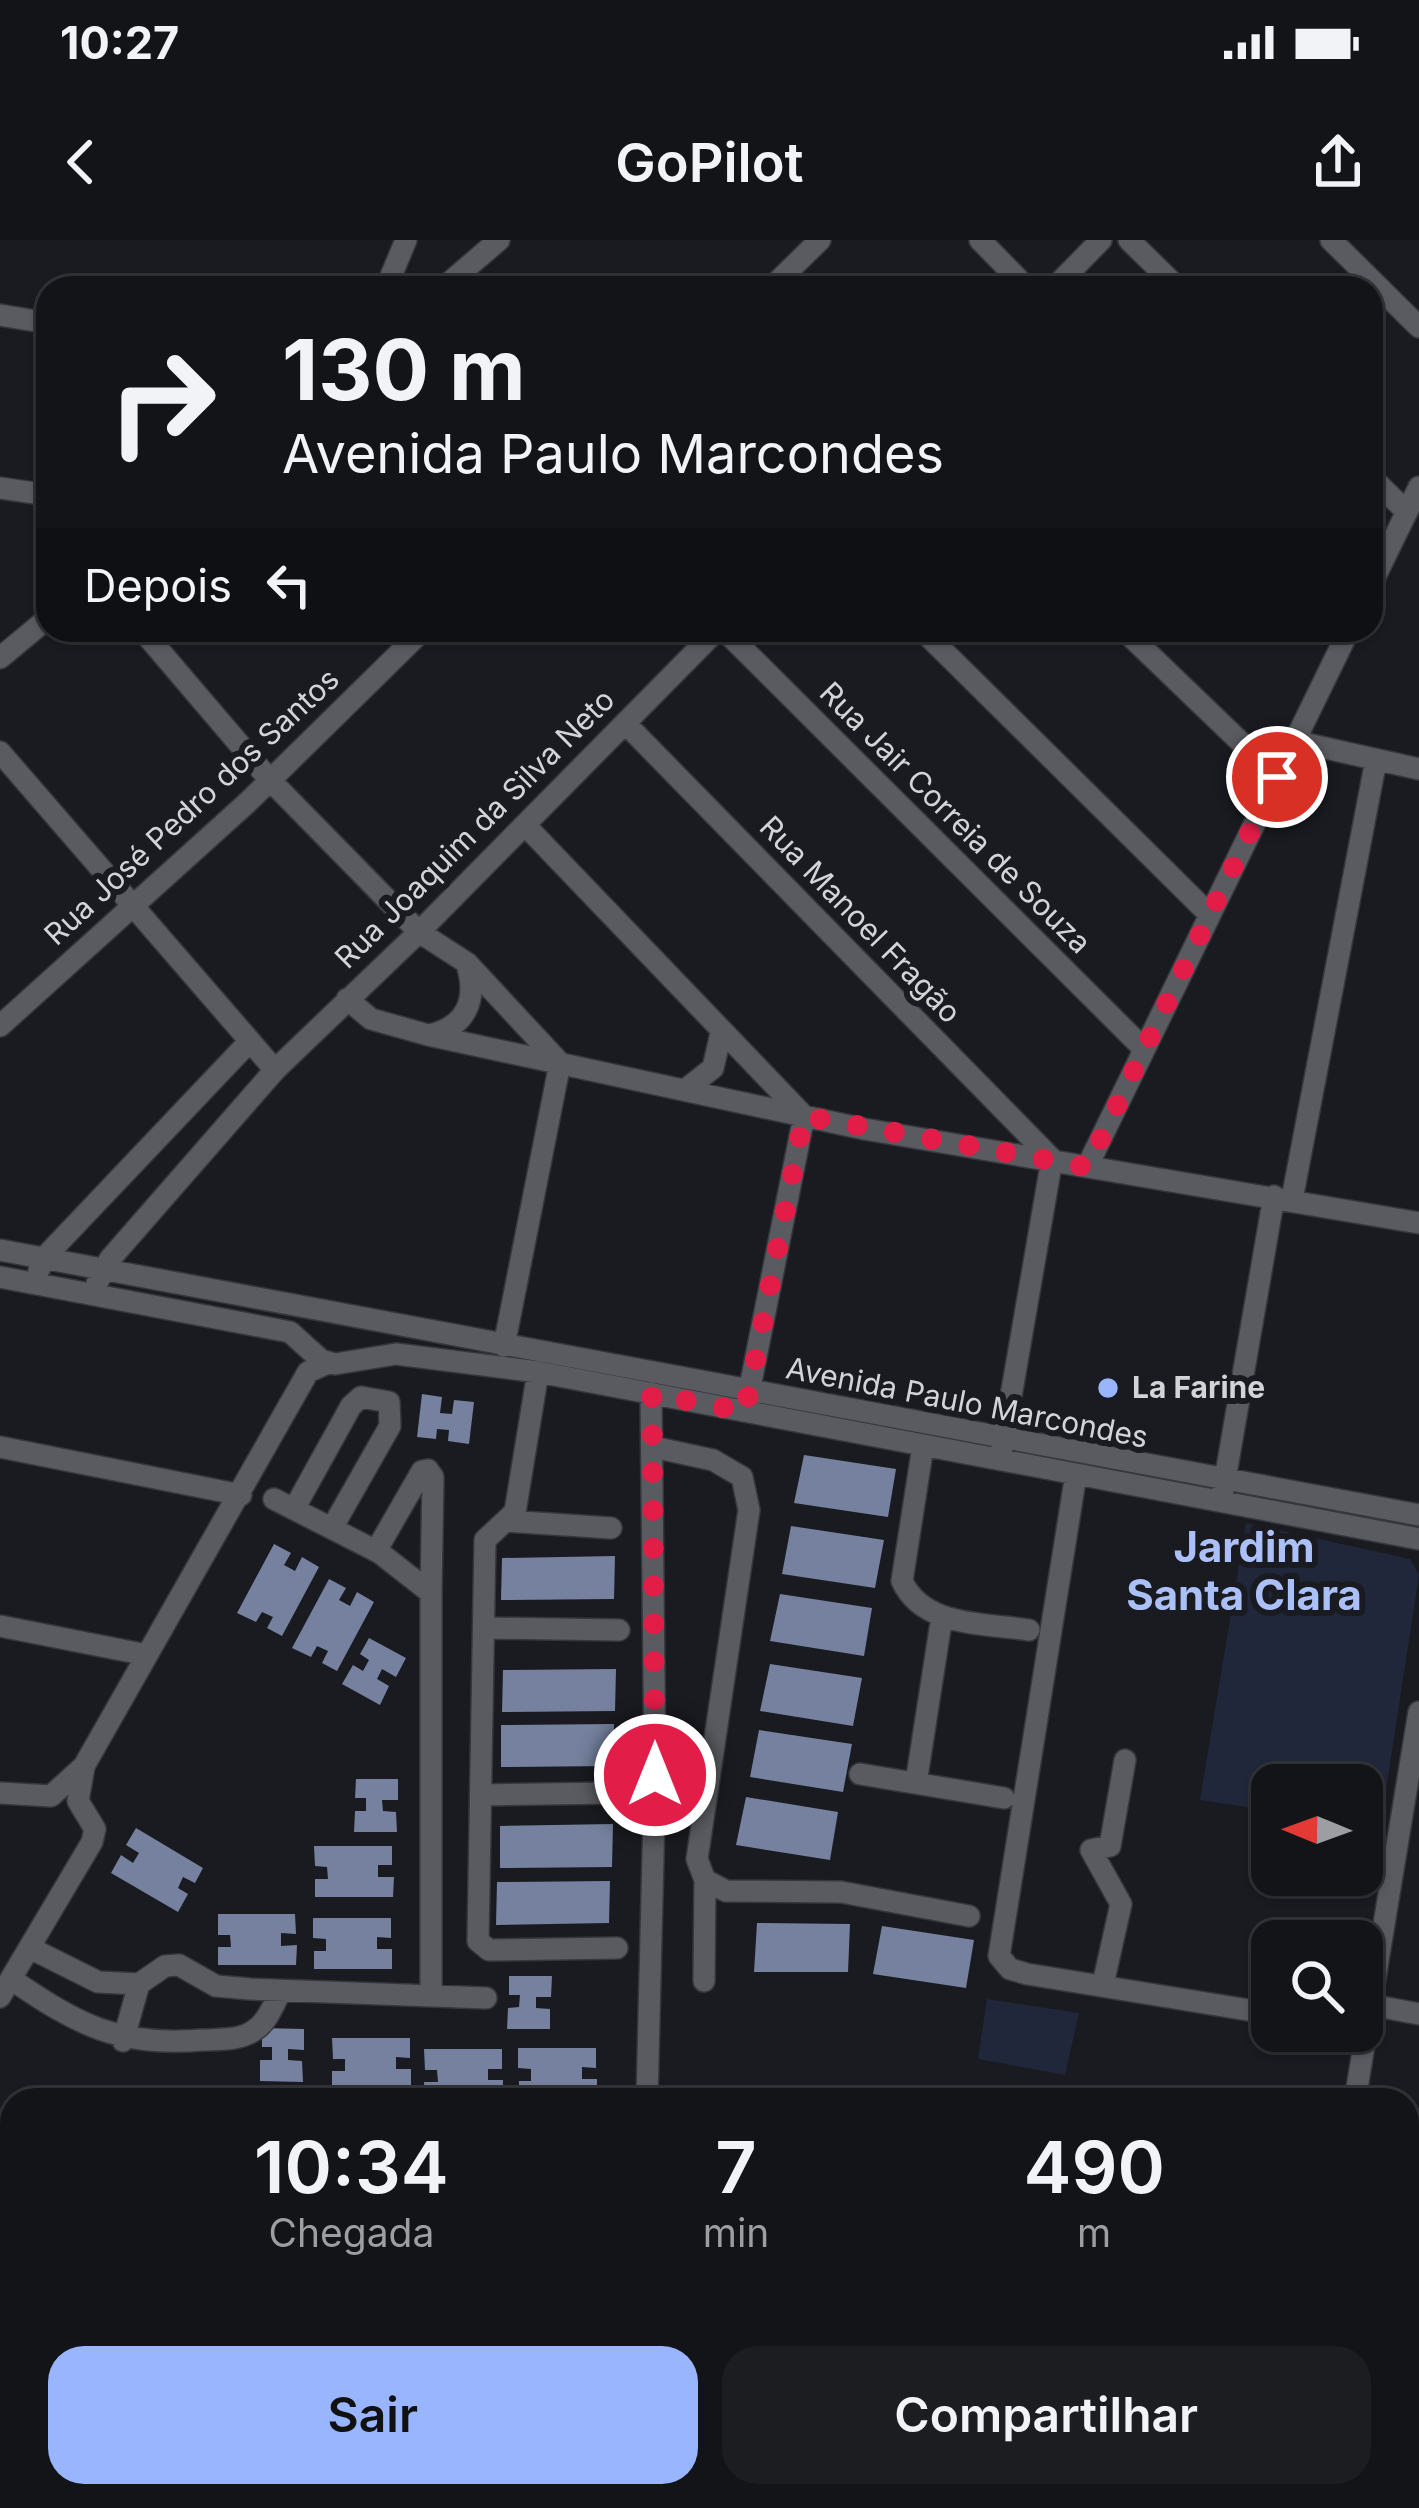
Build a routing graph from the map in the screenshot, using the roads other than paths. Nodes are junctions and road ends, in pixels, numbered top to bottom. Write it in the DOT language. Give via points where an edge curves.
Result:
graph roads {
  1 [pos="406,240"];
  2 [pos="499,240"];
  3 [pos="820,240"];
  4 [pos="980,240"];
  5 [pos="1101,240"];
  6 [pos="1130,240"];
  7 [pos="1331,240"];
  8 [pos="391,276"];
  9 [pos="464,276"];
  10 [pos="783,276"];
  11 [pos="1015,276"];
  12 [pos="1066,276"];
  13 [pos="1166,276"];
  14 [pos="1367,276"];
  15 [pos="1383,291"];
  16 [pos="0,315"];
  17 [pos="36,321"];
  18 [pos="1419,327"];
  19 [pos="1419,487"];
  20 [pos="0,488"];
  21 [pos="1383,489"];
  22 [pos="36,493"];
  23 [pos="1406,512"];
  24 [pos="1383,560"];
  25 [pos="36,629"];
  26 [pos="152,642"];
  27 [pos="396,642"];
  28 [pos="708,642"];
  29 [pos="732,642"];
  30 [pos="934,642"];
  31 [pos="1136,642"];
  32 [pos="1338,642"];
  33 [pos="0,658"];
  34 [pos="625,724"];
  35 [pos="1294,741"];
  36 [pos="0,752"];
  37 [pos="1376,760"];
  38 [pos="1419,769"];
  39 [pos="1277,777"];
  40 [pos="269,779"];
  41 [pos="525,825"];
  42 [pos="130,908"];
  43 [pos="1210,915"];
  44 [pos="419,932"];
  45 [pos="467,963"];
  46 [pos="347,999"];
  47 [pos="0,1026"];
  48 [pos="721,1033"];
  49 [pos="428,1035"];
  50 [pos="249,1042"];
  51 [pos="1144,1049"];
  52 [pos="560,1064"];
  53 [pos="274,1070"];
  54 [pos="685,1090"];
  55 [pos="804,1116"];
  56 [pos="1052,1159"];
  57 [pos="1087,1167"];
  58 [pos="1283,1198"];
  59 [pos="1419,1223"];
  60 [pos="0,1250"];
  61 [pos="43,1258"];
  62 [pos="103,1271"];
  63 [pos="0,1277"];
  64 [pos="35,1284"];
  65 [pos="91,1294"];
  66 [pos="337,1315"];
  67 [pos="362,1319"];
  68 [pos="504,1346"];
  69 [pos="369,1355"];
  70 [pos="319,1358"];
  71 [pos="538,1372"];
  72 [pos="652,1394"];
  73 [pos="747,1402"];
  74 [pos="923,1446"];
  75 [pos="0,1447"];
  76 [pos="653,1447"];
  77 [pos="1002,1450"];
  78 [pos="1076,1474"];
  79 [pos="1223,1492"];
  80 [pos="241,1496"];
  81 [pos="1419,1516"];
  82 [pos="506,1521"];
  83 [pos="332,1528"];
  84 [pos="611,1528"];
  85 [pos="1419,1539"];
  86 [pos="376,1551"];
  87 [pos="431,1593"];
  88 [pos="942,1616"];
  89 [pos="0,1626"];
  90 [pos="484,1628"];
  91 [pos="619,1630"];
  92 [pos="1029,1630"];
  93 [pos="147,1654"];
  94 [pos="1419,1712"];
  95 [pos="1125,1760"];
  96 [pos="84,1766"];
  97 [pos="860,1774"];
  98 [pos="916,1783"];
  99 [pos="0,1793"];
  100 [pos="612,1793"];
  101 [pos="482,1795"];
  102 [pos="1004,1798"];
  103 [pos="1409,1830"];
  104 [pos="705,1880"];
  105 [pos="969,1916"];
  106 [pos="30,1948"];
  107 [pos="617,1948"];
  108 [pos="1383,1950"];
  109 [pos="704,1982"];
  110 [pos="139,1984"];
  111 [pos="1102,1984"];
  112 [pos="6,1988"];
  113 [pos="281,1991"];
  114 [pos="430,1996"];
  115 [pos="486,1998"];
  116 [pos="1383,2007"];
  117 [pos="1251,2010"];
  118 [pos="1419,2014"];
  119 [pos="123,2041"];
  120 [pos="1363,2052"];
  121 [pos="647,2088"];
  122 [pos="1357,2088"];
  1 -- 8 [label="street"];
  2 -- 9 [label="street"];
  3 -- 10 [label="street"];
  4 -- 11 [label="street"];
  5 -- 12 [label="street"];
  6 -- 13 [label="street"];
  7 -- 14 [label="street"];
  15 -- 18 [label="street"];
  16 -- 17 [label="street"];
  19 -- 23 [label="street"];
  20 -- 22 [label="street"];
  21 -- 23 [label="street"];
  23 -- 24 [label="street"];
  25 -- 33 [label="street"];
  26 -- 40 [label="street"];
  27 -- 40 [label="street, Rua José Pedro dos Santos"];
  28 -- 34 [label="street, Rua Joaquim da Silva Neto"];
  29 -- 51 [label="street, Rua Jair Correia de Souza"];
  30 -- 43 [label="street"];
  31 -- 39 [label="street"];
  32 -- 35 [label="street"];
  34 -- 41 [label="street, Rua Joaquim da Silva Neto"];
  34 -- 56 [label="street, Rua Manoel Fragão"];
  35 -- 37 [label="street"];
  35 -- 39 [label="street"];
  36 -- 42 [label="street"];
  37 -- 38 [label="street"];
  37 -- 58 [label="street"];
  39 -- 43 [label="street"];
  40 -- 42 [label="street, Rua José Pedro dos Santos"];
  40 -- 44 [label="street"];
  41 -- 44 [label="street, Rua Joaquim da Silva Neto"];
  41 -- 48 [label="street"];
  42 -- 47 [label="street, Rua José Pedro dos Santos"];
  42 -- 50 [label="street"];
  43 -- 51 [label="street"];
  44 -- 45 [label="street"];
  44 -- 46 [label="street, Rua Joaquim da Silva Neto"];
  45 -- 49 [label="street" via="473,984 463,1017"];
  45 -- 52 [label="street"];
  46 -- 49 [label="street" via="371,1018"];
  46 -- 53 [label="street, Rua Joaquim da Silva Neto"];
  48 -- 54 [label="street" via="713,1068"];
  48 -- 55 [label="street"];
  49 -- 52 [label="street"];
  50 -- 53 [label="street"];
  50 -- 61 [label="street"];
  51 -- 57 [label="street"];
  52 -- 54 [label="street"];
  52 -- 68 [label="street"];
  53 -- 62 [label="street, Rua Joaquim da Silva Neto"];
  54 -- 55 [label="street"];
  55 -- 56 [label="street"];
  55 -- 73 [label="street"];
  56 -- 57 [label="street"];
  56 -- 77 [label="street"];
  57 -- 58 [label="street"];
  58 -- 59 [label="street"];
  58 -- 79 [label="street"];
  60 -- 61 [label="street, Avenida Paulo Marcondes"];
  61 -- 62 [label="street, Avenida Paulo Marcondes"];
  61 -- 64 [label="street"];
  62 -- 65 [label="street, Rua Joaquim da Silva Neto"];
  62 -- 66 [label="street, Avenida Paulo Marcondes"];
  63 -- 64 [label="street"];
  64 -- 65 [label="street"];
  65 -- 70 [label="street" via="290,1332"];
  66 -- 67 [label="street, Avenida Paulo Marcondes"];
  66 -- 70 [label="street" via="311,1323"];
  67 -- 68 [label="street, Avenida Paulo Marcondes"];
  67 -- 69 [label="street" via="374,1328"];
  68 -- 73 [label="street, Avenida Paulo Marcondes"];
  69 -- 70 [label="street, Avenida Paulo Marcondes"];
  69 -- 71 [label="street, Avenida Paulo Marcondes"];
  70 -- 80 [label="street"];
  71 -- 72 [label="street, Avenida Paulo Marcondes"];
  71 -- 82 [label="street" via="515,1513"];
  72 -- 73 [label="street, Avenida Paulo Marcondes"];
  72 -- 76 [label="street"];
  73 -- 74 [label="street, Avenida Paulo Marcondes"];
  73 -- 77 [label="street, Avenida Paulo Marcondes"];
  74 -- 77 [label="street, Avenida Paulo Marcondes"];
  74 -- 88 [label="street" via="902,1581 922,1610"];
  75 -- 80 [label="street"];
  76 -- 104 [label="street" via="713,1460 742,1477 749,1510 697,1859"];
  76 -- 121 [label="street"];
  77 -- 78 [label="street, Avenida Paulo Marcondes"];
  77 -- 79 [label="street, Avenida Paulo Marcondes"];
  78 -- 79 [label="street, Avenida Paulo Marcondes"];
  78 -- 111 [label="street" via="999,1956 1027,1974"];
  79 -- 81 [label="street, Avenida Paulo Marcondes"];
  79 -- 85 [label="street, Avenida Paulo Marcondes"];
  80 -- 93 [label="street"];
  82 -- 84 [label="street"];
  82 -- 90 [label="street" via="485,1540"];
  83 -- 83 [label="street" via="284,1504 351,1406 362,1396 389,1402 390,1426"];
  83 -- 86 [label="street"];
  86 -- 87 [label="street"];
  86 -- 87 [label="street" via="428,1470"];
  87 -- 114 [label="street"];
  88 -- 92 [label="street"];
  88 -- 98 [label="street"];
  89 -- 93 [label="street"];
  90 -- 91 [label="street"];
  90 -- 101 [label="street"];
  93 -- 96 [label="street"];
  94 -- 103 [label="street"];
  95 -- 111 [label="street" via="1110,1846 1091,1850 1121,1904"];
  96 -- 99 [label="street" via="51,1796"];
  96 -- 106 [label="street" via="78,1802 94,1835"];
  97 -- 98 [label="street"];
  98 -- 102 [label="street"];
  100 -- 101 [label="street"];
  101 -- 107 [label="street" via="478,1941 490,1950"];
  103 -- 108 [label="street"];
  104 -- 105 [label="street" via="727,1892 841,1892"];
  104 -- 109 [label="street"];
  106 -- 110 [label="street" via="98,1982"];
  106 -- 112 [label="street"];
  110 -- 113 [label="street" via="179,1965 216,1986"];
  110 -- 119 [label="street"];
  111 -- 117 [label="street"];
  112 -- 119 [label="street"];
  113 -- 114 [label="street"];
  113 -- 119 [label="street" via="262,2026 244,2037"];
  114 -- 115 [label="street"];
  116 -- 118 [label="street"];
  120 -- 122 [label="street"];
}
